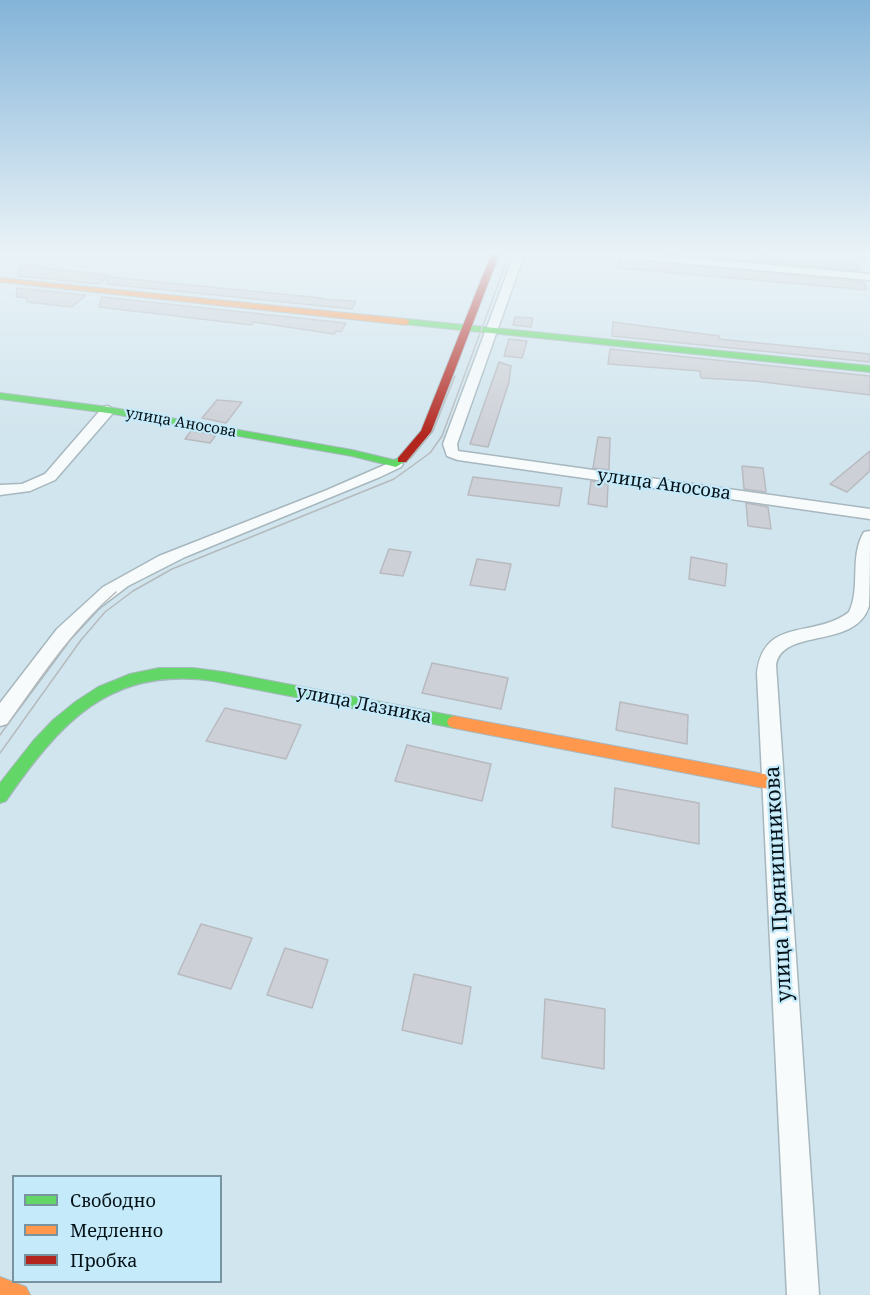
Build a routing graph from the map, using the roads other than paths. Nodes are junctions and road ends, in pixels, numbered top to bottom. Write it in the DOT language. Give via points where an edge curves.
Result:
graph roads {
  1 [pos="353,315"];
  2 [pos="472,315"];
  3 [pos="497,315"];
  4 [pos="468,327"];
  5 [pos="492,330"];
  6 [pos="870,369"];
  7 [pos="0,396"];
  8 [pos="108,410"];
  9 [pos="396,464"];
  10 [pos="0,490"];
  11 [pos="870,514"];
  12 [pos="870,536"];
  13 [pos="0,718"];
  14 [pos="774,783"];
  15 [pos="0,796"];
  16 [pos="0,1289"];
  17 [pos="18,1295"];
  18 [pos="803,1295"];
  1 -- 4 [label="street"];
  2 -- 4 [label="street"];
  3 -- 5 [label="street"];
  4 -- 5 [label="street"];
  4 -- 9 [label="street" via="426,432"];
  5 -- 6 [label="street"];
  5 -- 11 [label="street, улица Аносова" via="450,444 452,453 458,456"];
  7 -- 8 [label="street, улица Аносова"];
  8 -- 9 [label="street, улица Аносова"];
  8 -- 10 [label="street" via="50,477 25,488"];
  9 -- 13 [label="street" via="132,575 81,616"];
  12 -- 14 [label="street, улица Прянишникова" via="865,562 868,589 857,616 825,632 776,646 770,652 766,674"];
  14 -- 15 [label="street, улица Лазника" via="195,673 163,672 135,676 68,712 35,744"];
  14 -- 18 [label="street, улица Прянишникова"];
  16 -- 17 [label="street"];
}
